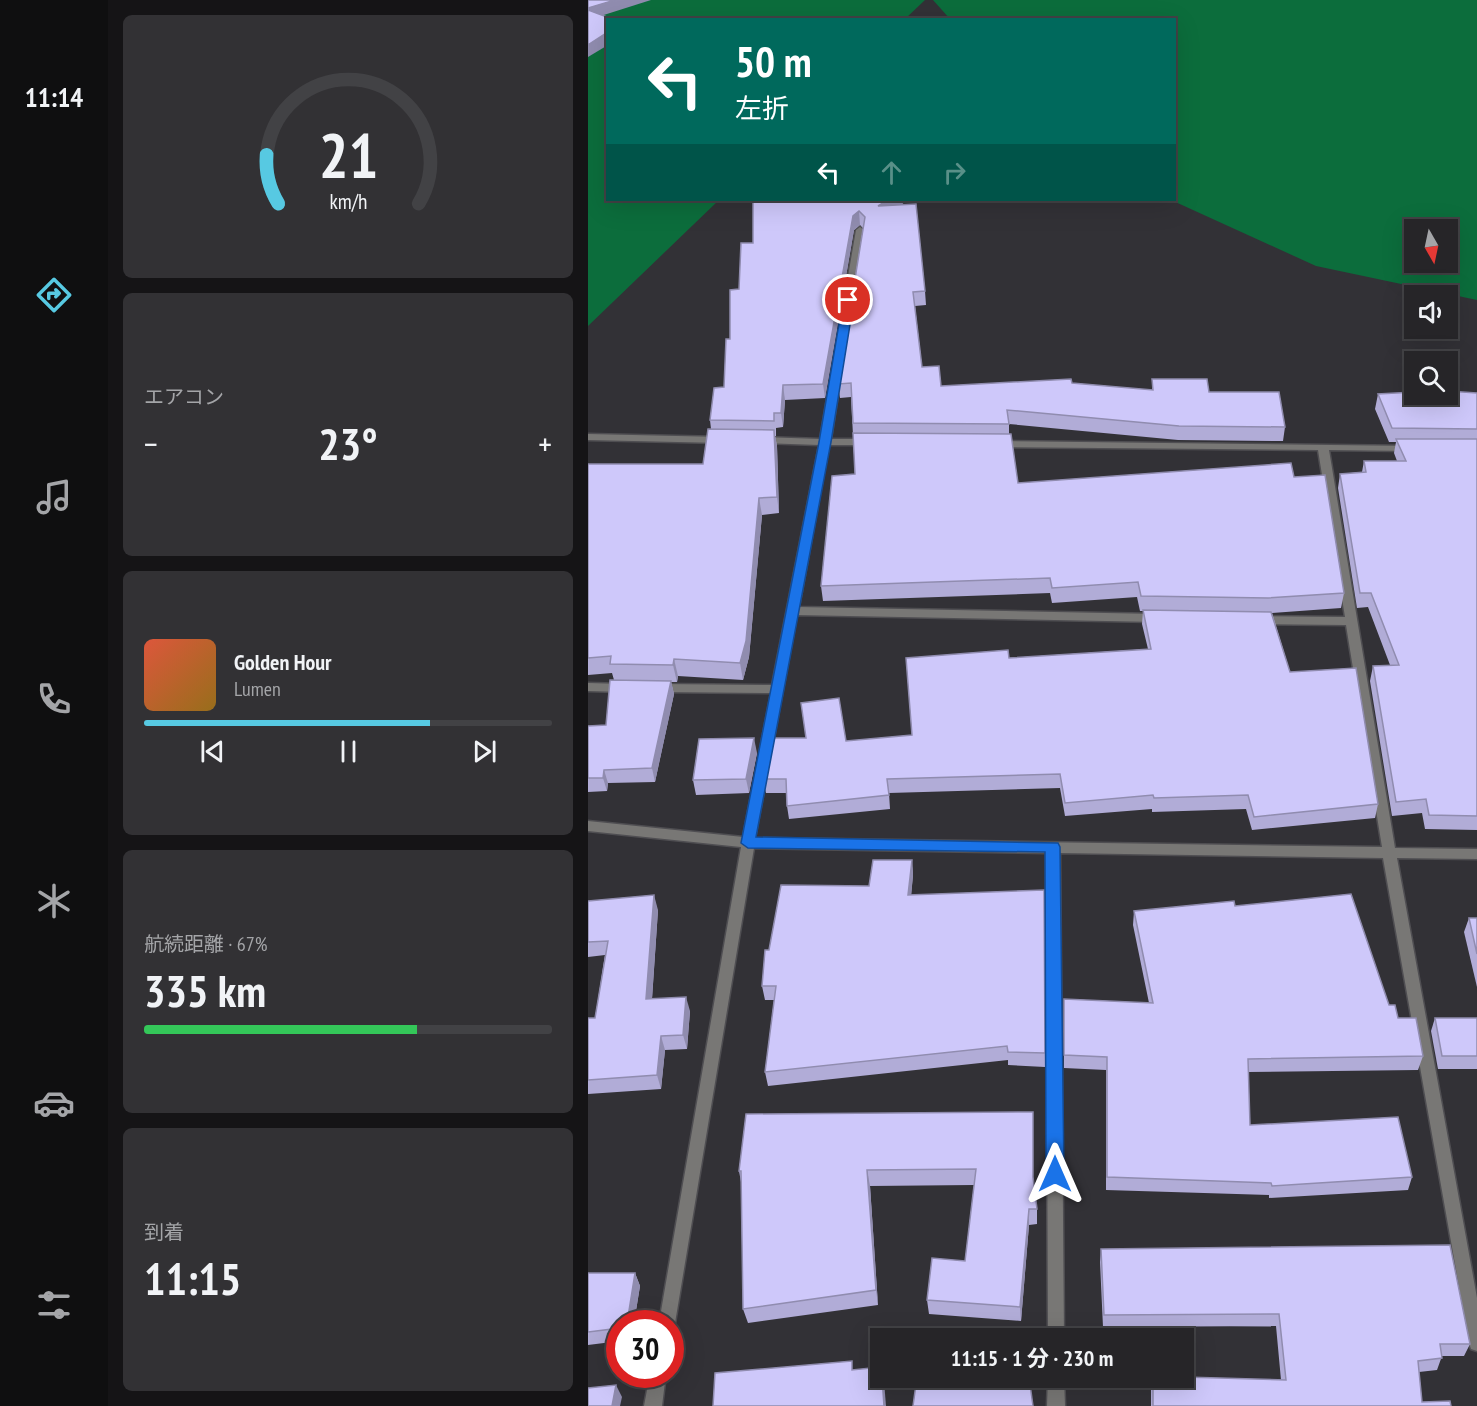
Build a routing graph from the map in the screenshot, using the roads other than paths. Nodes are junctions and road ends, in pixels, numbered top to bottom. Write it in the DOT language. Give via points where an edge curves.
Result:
graph roads {
  1 [pos="860,230"];
  2 [pos="588,437"];
  3 [pos="730,440"];
  4 [pos="754,440"];
  5 [pos="825,442"];
  6 [pos="884,442"];
  7 [pos="979,443"];
  8 [pos="1323,447"];
  9 [pos="1418,448"];
  10 [pos="793,611"];
  11 [pos="1172,618"];
  12 [pos="1244,619"];
  13 [pos="1350,621"];
  14 [pos="588,687"];
  15 [pos="777,689"];
  16 [pos="588,826"];
  17 [pos="748,843"];
  18 [pos="1053,847"];
  19 [pos="1389,852"];
  20 [pos="1477,854"];
  21 [pos="669,1310"];
  22 [pos="1056,1328"];
  23 [pos="1477,1343"];
  24 [pos="656,1388"];
  25 [pos="1056,1388"];
  26 [pos="653,1406"];
  27 [pos="1056,1406"];
  1 -- 5 [label="street"];
  2 -- 3 [label="street"];
  4 -- 5 [label="street"];
  5 -- 6 [label="street"];
  5 -- 10 [label="street"];
  7 -- 8 [label="street"];
  8 -- 9 [label="street"];
  8 -- 13 [label="street"];
  10 -- 11 [label="street"];
  10 -- 15 [label="street"];
  12 -- 13 [label="street"];
  13 -- 19 [label="street"];
  14 -- 15 [label="street"];
  15 -- 17 [label="street"];
  16 -- 17 [label="street"];
  17 -- 18 [label="street"];
  17 -- 21 [label="street"];
  18 -- 19 [label="street"];
  18 -- 22 [label="street"];
  19 -- 20 [label="street"];
  19 -- 23 [label="street"];
  24 -- 26 [label="street"];
  25 -- 27 [label="street"];
}
